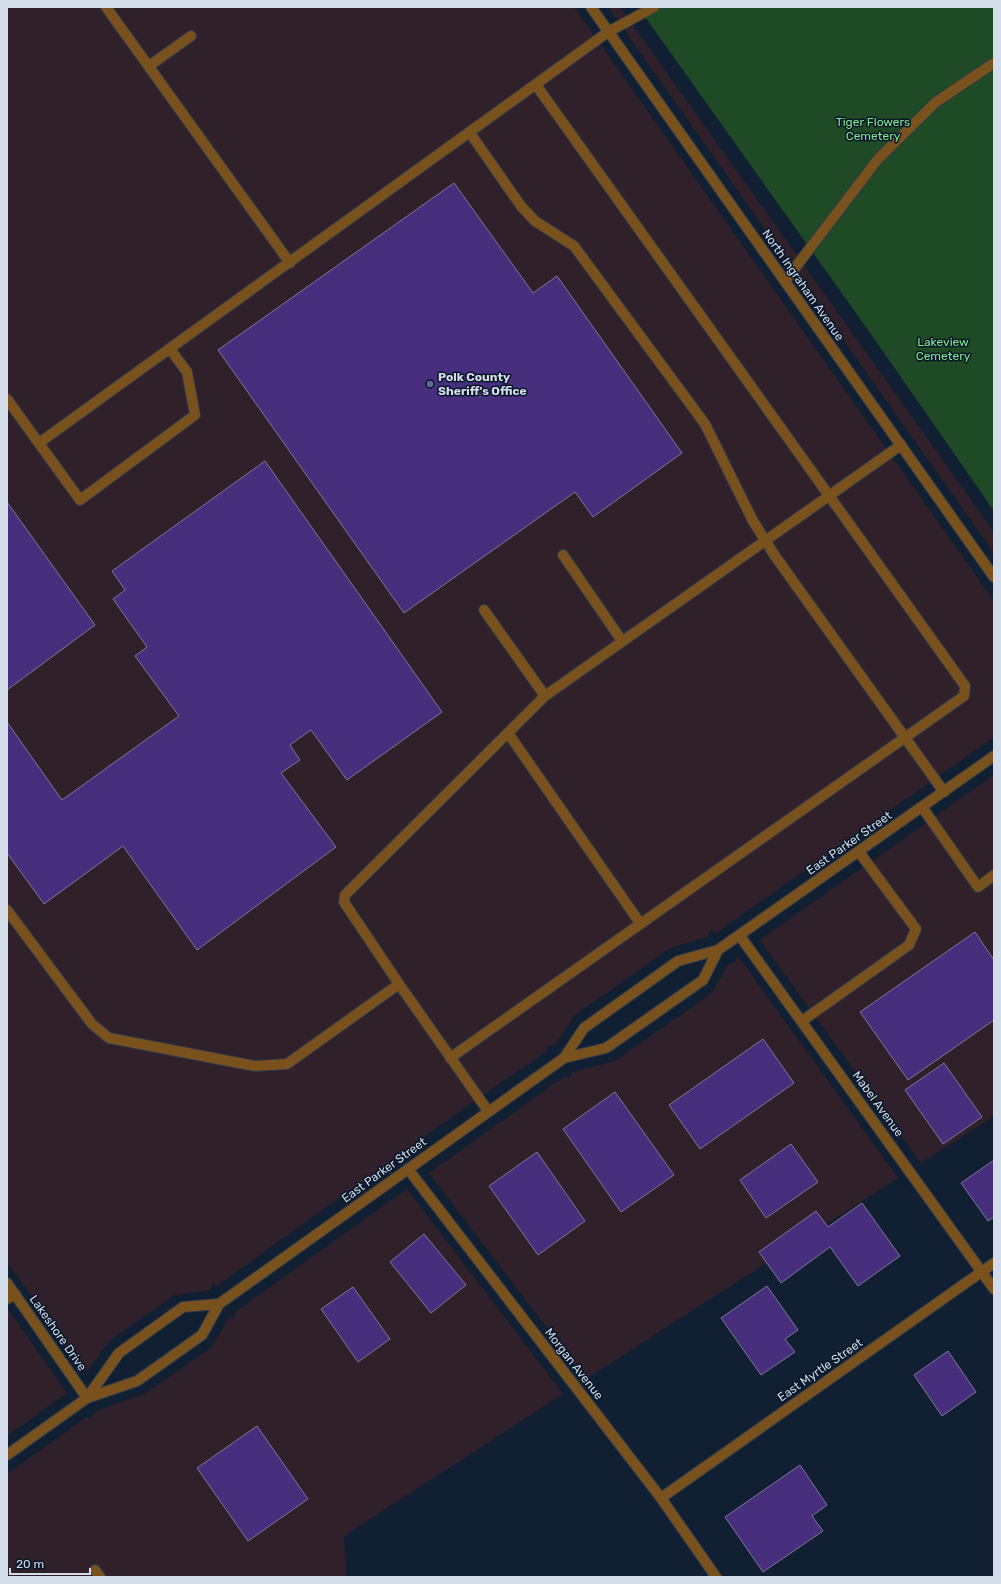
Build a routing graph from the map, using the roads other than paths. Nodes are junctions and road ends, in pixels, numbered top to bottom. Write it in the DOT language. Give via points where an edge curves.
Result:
graph roads {
  1 [pos="106,7"];
  2 [pos="591,7"];
  3 [pos="654,7"];
  4 [pos="608,32"];
  5 [pos="191,36"];
  6 [pos="994,63"];
  7 [pos="149,66"];
  8 [pos="536,85"];
  9 [pos="470,133"];
  10 [pos="290,263"];
  11 [pos="785,281"];
  12 [pos="170,349"];
  13 [pos="7,399"];
  14 [pos="39,443"];
  15 [pos="901,445"];
  16 [pos="828,495"];
  17 [pos="766,539"];
  18 [pos="563,555"];
  19 [pos="994,577"];
  20 [pos="484,610"];
  21 [pos="622,641"];
  22 [pos="545,696"];
  23 [pos="508,732"];
  24 [pos="904,737"];
  25 [pos="994,756"];
  26 [pos="944,792"];
  27 [pos="922,807"];
  28 [pos="859,852"];
  29 [pos="994,875"];
  30 [pos="7,910"];
  31 [pos="640,923"];
  32 [pos="740,936"];
  33 [pos="718,950"];
  34 [pos="399,984"];
  35 [pos="802,1021"];
  36 [pos="450,1058"];
  37 [pos="564,1058"];
  38 [pos="488,1111"];
  39 [pos="408,1169"];
  40 [pos="994,1263"];
  41 [pos="982,1272"];
  42 [pos="7,1283"];
  43 [pos="994,1289"];
  44 [pos="11,1296"];
  45 [pos="219,1304"];
  46 [pos="87,1398"];
  47 [pos="7,1455"];
  48 [pos="661,1498"];
  49 [pos="716,1577"];
  1 -- 7 [label="street"];
  2 -- 4 [label="street, North Ingraham Avenue"];
  3 -- 4 [label="street"];
  4 -- 8 [label="street"];
  4 -- 11 [label="street, North Ingraham Avenue"];
  5 -- 7 [label="street"];
  6 -- 11 [label="street" via="936,102 878,159"];
  7 -- 10 [label="street"];
  8 -- 9 [label="street"];
  8 -- 16 [label="street"];
  9 -- 10 [label="street"];
  9 -- 17 [label="street" via="521,206 535,221 574,246 705,424 753,521"];
  10 -- 12 [label="street"];
  11 -- 15 [label="street, North Ingraham Avenue"];
  12 -- 14 [label="street"];
  12 -- 14 [label="street" via="187,372 195,415 80,500"];
  13 -- 14 [label="street"];
  15 -- 16 [label="street"];
  15 -- 19 [label="street, North Ingraham Avenue"];
  16 -- 17 [label="street"];
  16 -- 24 [label="street" via="965,686 964,696"];
  17 -- 21 [label="street"];
  17 -- 24 [label="street" via="774,556"];
  18 -- 21 [label="street"];
  20 -- 22 [label="street"];
  21 -- 22 [label="street"];
  22 -- 23 [label="street"];
  23 -- 31 [label="street"];
  23 -- 34 [label="street" via="345,895 344,902"];
  24 -- 26 [label="street"];
  24 -- 31 [label="street"];
  25 -- 26 [label="street, East Parker Street"];
  26 -- 27 [label="street, East Parker Street"];
  27 -- 28 [label="street, East Parker Street"];
  27 -- 29 [label="street" via="978,887"];
  28 -- 32 [label="street, East Parker Street"];
  28 -- 35 [label="street" via="916,929 909,945"];
  30 -- 34 [label="street" via="92,1024 109,1038 255,1066 287,1064"];
  31 -- 36 [label="street"];
  32 -- 33 [label="street, East Parker Street"];
  32 -- 35 [label="street, Mabel Avenue"];
  33 -- 37 [label="street, East Parker Street" via="678,961 584,1028"];
  33 -- 37 [label="street, East Parker Street" via="703,980 645,1021 606,1048"];
  34 -- 36 [label="street"];
  35 -- 41 [label="street, Mabel Avenue"];
  36 -- 38 [label="street"];
  37 -- 38 [label="street, East Parker Street"];
  38 -- 39 [label="street, East Parker Street"];
  39 -- 45 [label="street, East Parker Street"];
  39 -- 48 [label="street, Morgan Avenue"];
  40 -- 41 [label="street, East Myrtle Street"];
  41 -- 43 [label="street, Mabel Avenue"];
  41 -- 48 [label="street, East Myrtle Street"];
  42 -- 44 [label="street, Lakeshore Drive"];
  44 -- 46 [label="street, Lakeshore Drive"];
  45 -- 46 [label="street, East Parker Street" via="202,1335 137,1381"];
  45 -- 46 [label="street, East Parker Street" via="183,1307 119,1353"];
  46 -- 47 [label="street, East Parker Street"];
  48 -- 49 [label="street, Morgan Avenue"];
}
